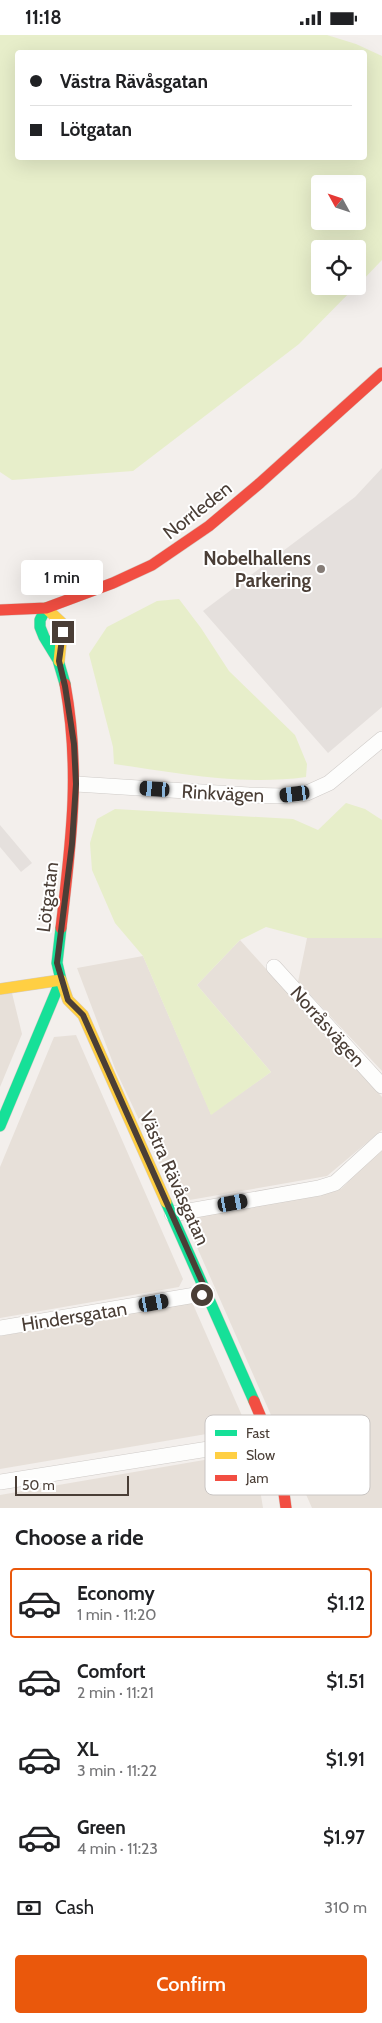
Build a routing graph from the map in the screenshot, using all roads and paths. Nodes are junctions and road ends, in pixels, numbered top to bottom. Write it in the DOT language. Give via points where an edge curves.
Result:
graph roads {
  1 [pos="382,373"];
  2 [pos="46,608"];
  3 [pos="0,610"];
  4 [pos="59,661"];
  5 [pos="382,739"];
  6 [pos="76,784"];
  7 [pos="274,967"];
  8 [pos="61,980"];
  9 [pos="0,989"];
  10 [pos="382,1085"];
  11 [pos="0,1126"];
  12 [pos="382,1141"];
  13 [pos="172,1214"];
  14 [pos="207,1293"];
  15 [pos="0,1328"];
  16 [pos="260,1415"];
  17 [pos="205,1449"];
  18 [pos="0,1482"];
  19 [pos="285,1495"];
  20 [pos="286,1508"];
  1 -- 2 [label="street, Norrleden" via="260,483 181,546 152,565 113,583"];
  2 -- 3 [label="street, Norrleden"];
  2 -- 4 [label="street, Lötgatan" via="40,623 44,637"];
  2 -- 4 [label="street, Lötgatan" via="63,625"];
  4 -- 6 [label="street, Lötgatan" via="74,744"];
  5 -- 6 [label="street, Rinkvägen" via="337,777 307,793 249,795"];
  6 -- 8 [label="street, Lötgatan" via="57,963"];
  7 -- 10 [label="street, Norråsvägen"];
  8 -- 9 [label="street"];
  8 -- 11 [label="street, Lötgatan"];
  8 -- 13 [label="street, Västra Rävåsgatan" via="68,1000 83,1015"];
  12 -- 13 [label="street" via="335,1183"];
  13 -- 14 [label="street, Västra Rävåsgatan"];
  14 -- 15 [label="street, Hindersgatan"];
  14 -- 16 [label="street, Västra Rävåsgatan"];
  17 -- 18 [label="street"];
  19 -- 20 [label="street, Västra Rävåsgatan"];
}
